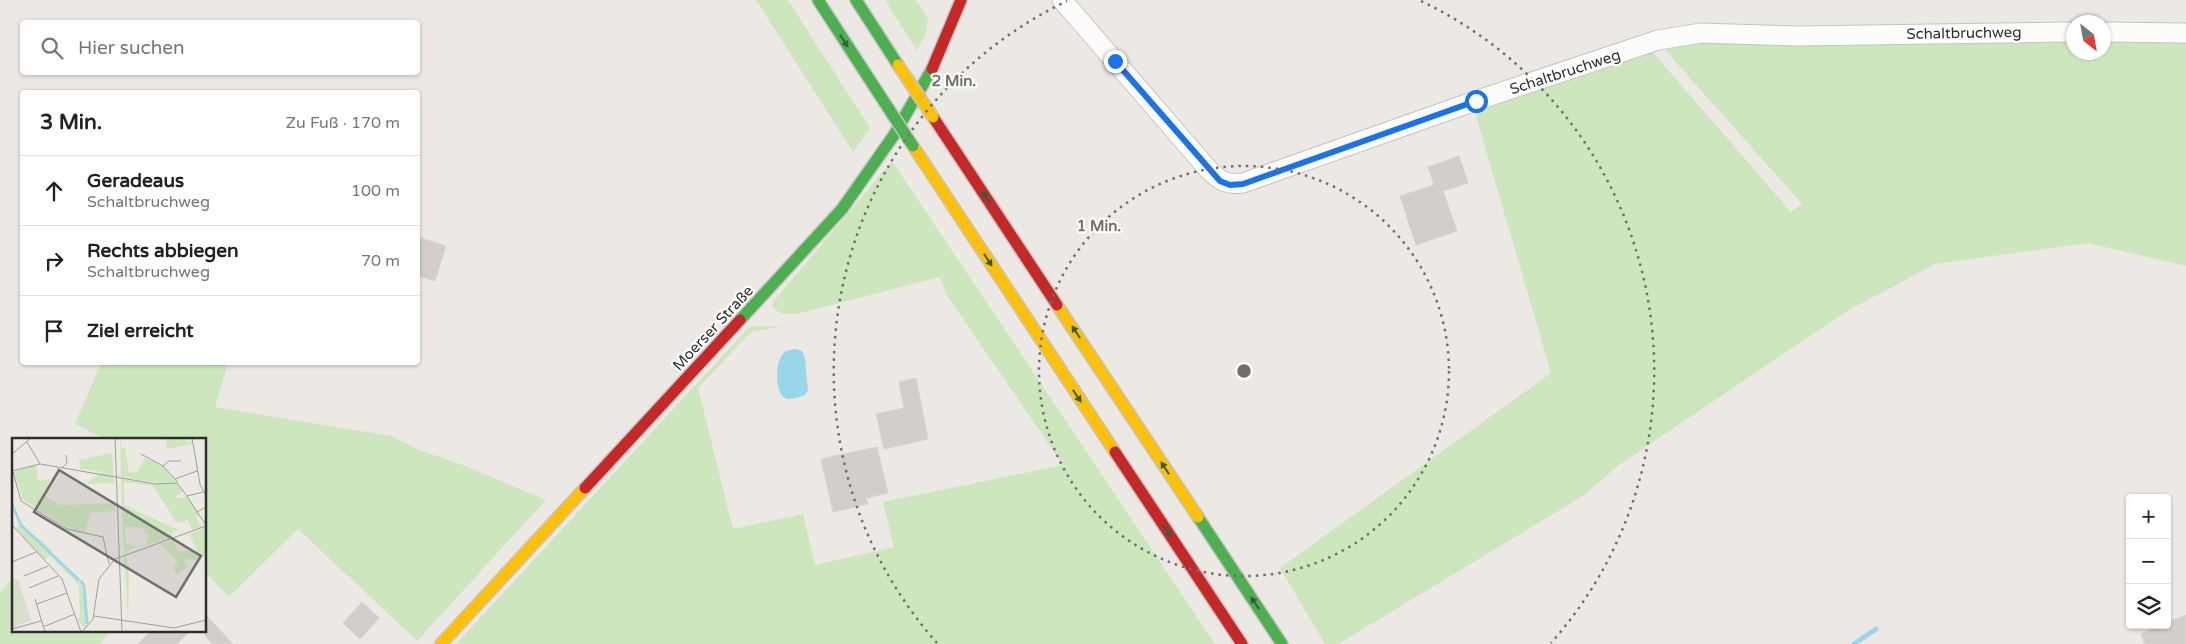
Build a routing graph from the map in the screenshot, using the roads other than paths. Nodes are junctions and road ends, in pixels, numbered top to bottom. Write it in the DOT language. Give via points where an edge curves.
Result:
graph roads {
  1 [pos="818,0"];
  2 [pos="856,0"];
  3 [pos="960,0"];
  4 [pos="1062,0"];
  5 [pos="2066,32"];
  6 [pos="2111,32"];
  7 [pos="2186,33"];
  8 [pos="441,644"];
  9 [pos="1242,644"];
  10 [pos="1282,644"];
  1 -- 9 [label="main road, one-way, bridge"];
  10 -- 2 [label="main road, one-way, bridge"];
  3 -- 8 [label="main road, Moerser Straße" via="928,79 883,154 842,209"];
  4 -- 5 [label="street, Schaltbruchweg" via="1208,169 1220,181 1230,185 1243,184 1658,40 1701,33 1798,36"];
  6 -- 7 [label="street"];
}
